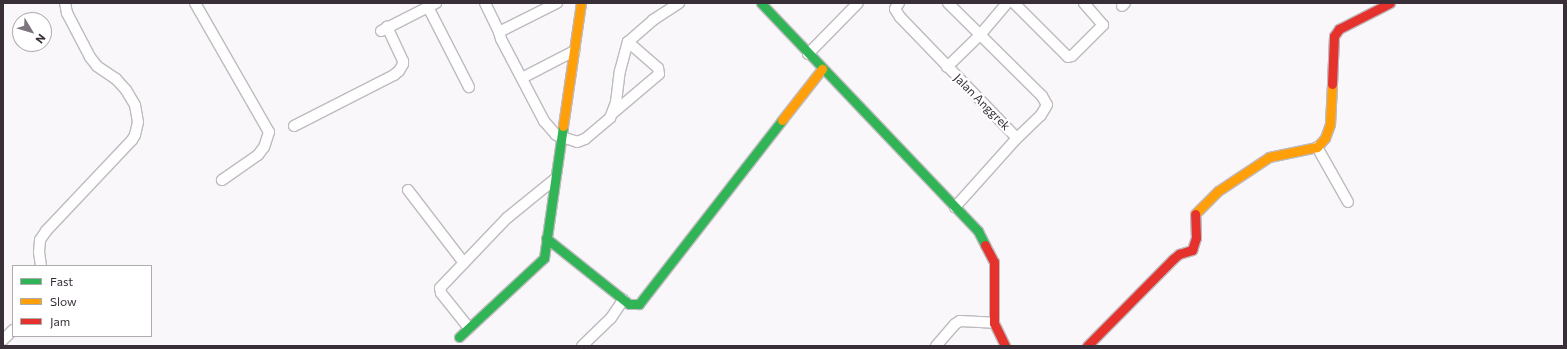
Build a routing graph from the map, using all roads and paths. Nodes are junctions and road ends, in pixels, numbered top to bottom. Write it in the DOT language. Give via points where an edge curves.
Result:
graph roads {
  1 [pos="65,3"];
  2 [pos="196,3"];
  3 [pos="485,3"];
  4 [pos="557,3"];
  5 [pos="581,3"];
  6 [pos="679,3"];
  7 [pos="760,3"];
  8 [pos="858,3"];
  9 [pos="899,3"];
  10 [pos="948,3"];
  11 [pos="1007,3"];
  12 [pos="1014,3"];
  13 [pos="1084,3"];
  14 [pos="1390,3"];
  15 [pos="432,5"];
  16 [pos="542,6"];
  17 [pos="499,32"];
  18 [pos="980,35"];
  19 [pos="628,42"];
  20 [pos="574,51"];
  21 [pos="808,54"];
  22 [pos="947,67"];
  23 [pos="822,69"];
  24 [pos="522,78"];
  25 [pos="469,87"];
  26 [pos="613,112"];
  27 [pos="294,126"];
  28 [pos="561,137"];
  29 [pos="1017,138"];
  30 [pos="1317,147"];
  31 [pos="555,179"];
  32 [pos="222,180"];
  33 [pos="408,190"];
  34 [pos="1348,202"];
  35 [pos="956,207"];
  36 [pos="546,238"];
  37 [pos="464,263"];
  38 [pos="41,265"];
  39 [pos="623,300"];
  40 [pos="994,323"];
  41 [pos="469,328"];
  42 [pos="12,331"];
  43 [pos="459,337"];
  44 [pos="3,340"];
  45 [pos="582,346"];
  46 [pos="936,346"];
  47 [pos="1005,346"];
  48 [pos="1086,346"];
  1 -- 38 [label="street" via="90,58 126,90 135,105 138,122 132,140 46,231 40,240"];
  2 -- 32 [label="street" via="269,132 258,155"];
  3 -- 17 [label="street"];
  4 -- 16 [label="street"];
  5 -- 20 [label="street"];
  6 -- 19 [label="street" via="653,20"];
  7 -- 21 [label="street"];
  8 -- 21 [label="street"];
  9 -- 22 [label="street, Jalan Anggrek" via="895,12"];
  10 -- 18 [label="street"];
  11 -- 18 [label="street"];
  12 -- 13 [label="street" via="1068,57 1103,25"];
  14 -- 30 [label="street" via="1339,30 1334,36 1330,124 1325,138"];
  15 -- 25 [label="street"];
  15 -- 27 [label="street" via="384,29 403,60 403,64 394,75"];
  16 -- 17 [label="street"];
  17 -- 24 [label="street"];
  18 -- 22 [label="street"];
  18 -- 29 [label="street" via="1045,99 1046,108 1041,115"];
  19 -- 26 [label="street"];
  19 -- 26 [label="street" via="658,68 659,74"];
  20 -- 24 [label="street"];
  20 -- 28 [label="street"];
  21 -- 23 [label="street"];
  22 -- 29 [label="street, Jalan Anggrek"];
  23 -- 35 [label="street"];
  23 -- 39 [label="street" via="640,304 629,304"];
  24 -- 28 [label="street" via="544,121 552,132"];
  26 -- 28 [label="street" via="603,126 585,139 577,142"];
  28 -- 31 [label="street"];
  29 -- 35 [label="street"];
  30 -- 34 [label="street"];
  30 -- 48 [label="street" via="1269,157 1218,191 1195,214 1196,238 1192,250 1173,259"];
  31 -- 36 [label="street"];
  31 -- 37 [label="street" via="507,218"];
  33 -- 37 [label="street"];
  35 -- 40 [label="street" via="978,231 994,262"];
  36 -- 39 [label="street"];
  36 -- 41 [label="street" via="541,262"];
  37 -- 41 [label="street" via="440,291"];
  39 -- 45 [label="street" via="611,318"];
  40 -- 46 [label="street" via="960,321"];
  40 -- 47 [label="street"];
  41 -- 43 [label="street"];
  42 -- 44 [label="street"];
}
